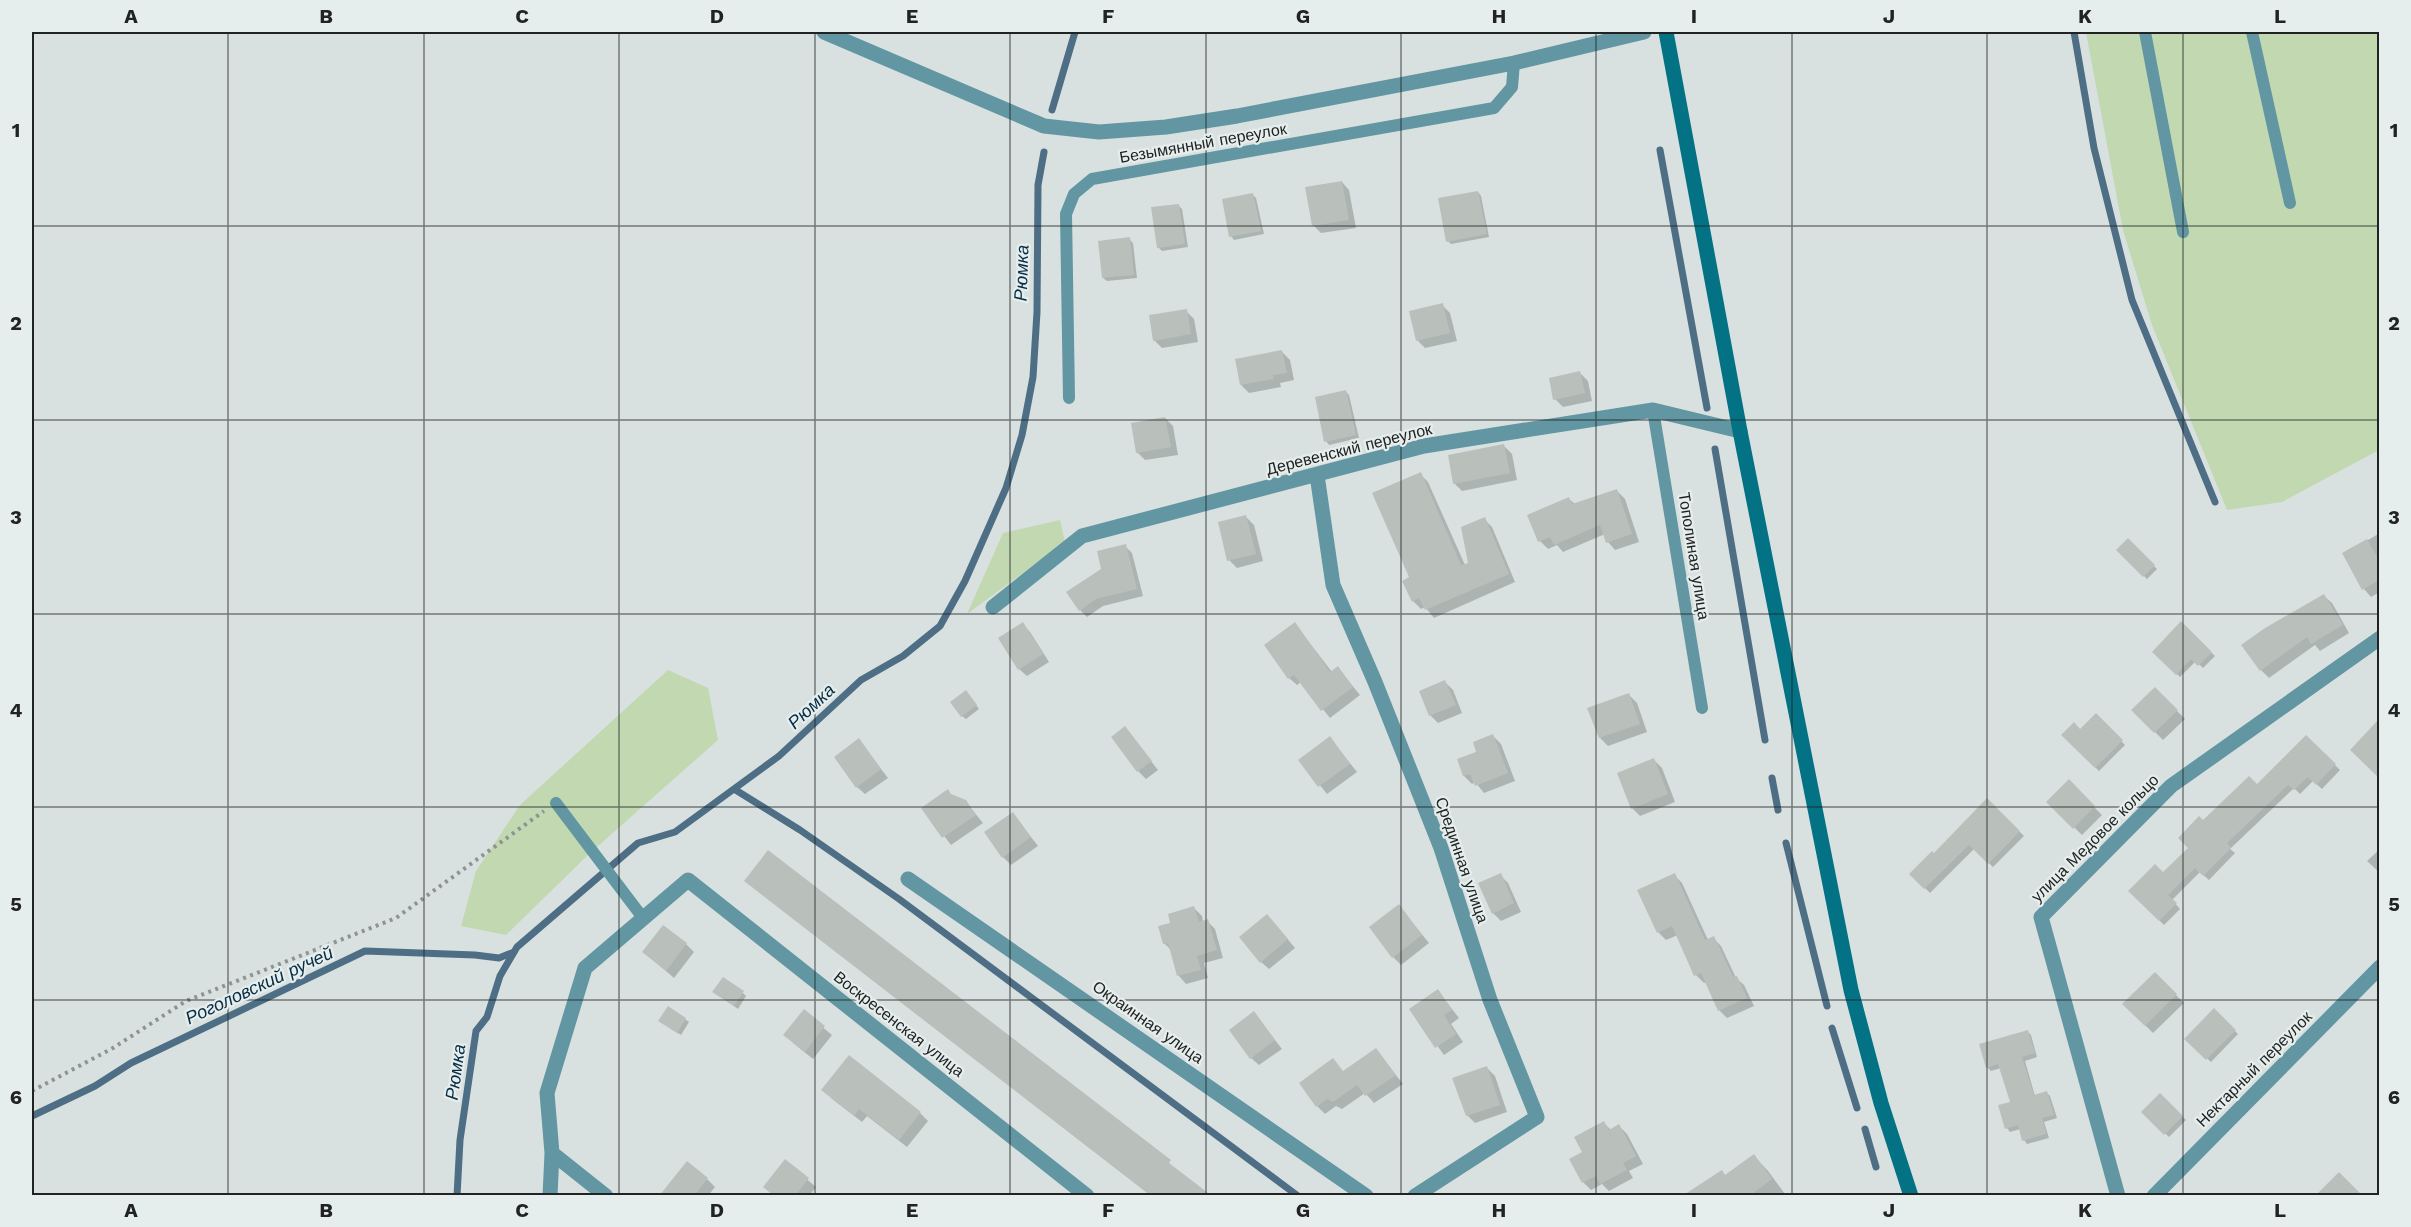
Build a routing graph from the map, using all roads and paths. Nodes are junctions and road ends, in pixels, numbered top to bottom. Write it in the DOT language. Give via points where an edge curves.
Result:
graph roads {
  1 [pos="824,32"];
  2 [pos="1644,32"];
  3 [pos="1666,32"];
  4 [pos="2145,32"];
  5 [pos="2252,32"];
  6 [pos="1514,63"];
  7 [pos="2289,203"];
  8 [pos="2183,232"];
  9 [pos="1069,398"];
  10 [pos="1653,410"];
  11 [pos="1740,431"];
  12 [pos="1317,475"];
  13 [pos="993,607"];
  14 [pos="2379,638"];
  15 [pos="1702,708"];
  16 [pos="556,803"];
  17 [pos="908,879"];
  18 [pos="643,918"];
  19 [pos="2379,967"];
  20 [pos="32,1091"];
  21 [pos="552,1153"];
  22 [pos="550,1196"];
  23 [pos="606,1196"];
  24 [pos="1087,1196"];
  25 [pos="1366,1196"];
  26 [pos="1415,1196"];
  27 [pos="1911,1196"];
  28 [pos="2118,1196"];
  29 [pos="2154,1196"];
  1 -- 6 [label="street" via="1044,126 1099,132 1237,116"];
  2 -- 6 [label="street"];
  3 -- 11 [label="main road"];
  4 -- 8 [label="lane"];
  5 -- 7 [label="lane"];
  6 -- 9 [label="lane, Безымянный переулок" via="1512,87 1494,108 1092,179 1074,194 1066,214"];
  10 -- 11 [label="street, Деревенский переулок"];
  10 -- 12 [label="street, Деревенский переулок" via="1424,446"];
  10 -- 15 [label="lane, Тополиная улица"];
  11 -- 27 [label="main road" via="1851,990"];
  12 -- 13 [label="street, Деревенский переулок" via="1082,536"];
  12 -- 26 [label="street, Срединная улица" via="1334,585 1441,848 1490,999 1537,1117"];
  14 -- 28 [label="street, улица Медовое кольцо" via="2171,786 2042,917"];
  16 -- 18 [label="lane"];
  16 -- 20 [label="path" via="396,918 186,1001 113,1048"];
  17 -- 25 [label="street, Окраинная улица"];
  18 -- 21 [label="street" via="585,968 547,1093"];
  18 -- 24 [label="street, Воскресенская улица" via="688,880"];
  19 -- 29 [label="street, Нектарный переулок"];
  21 -- 22 [label="street"];
  21 -- 23 [label="street"];
}
